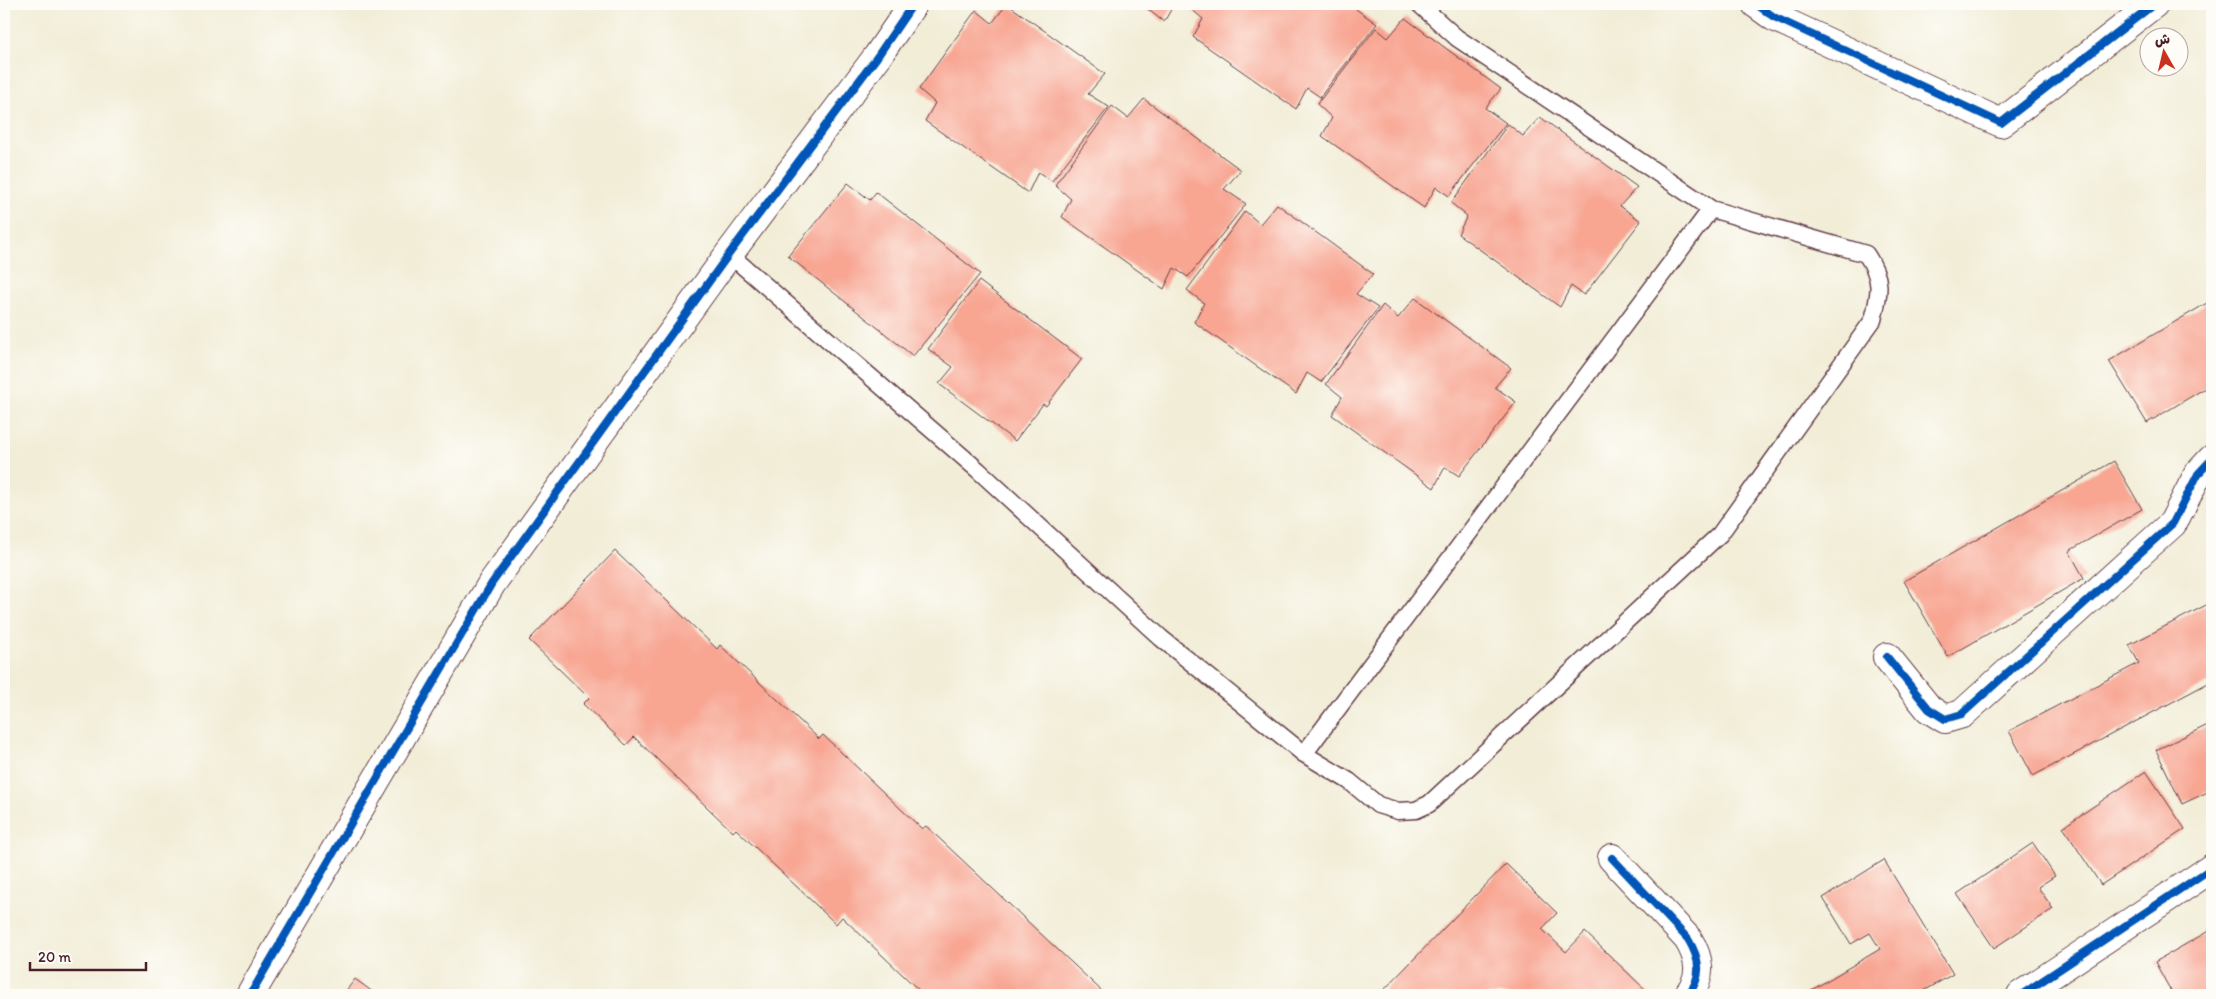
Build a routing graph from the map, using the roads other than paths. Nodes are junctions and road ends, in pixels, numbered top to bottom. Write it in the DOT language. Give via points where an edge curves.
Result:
graph roads {
  1 [pos="914,4"];
  2 [pos="1419,4"];
  3 [pos="1756,4"];
  4 [pos="2154,4"];
  5 [pos="1711,209"];
  6 [pos="729,254"];
  7 [pos="2212,458"];
  8 [pos="1887,657"];
  9 [pos="1304,754"];
  10 [pos="1612,858"];
  11 [pos="2212,868"];
  12 [pos="250,995"];
  13 [pos="1688,995"];
  14 [pos="2021,995"];
  1 -- 6 [label="street"];
  2 -- 5 [label="lane" via="1457,38"];
  3 -- 4 [label="street" via="1774,16 2001,123"];
  5 -- 9 [label="lane"];
  5 -- 9 [label="lane" via="1866,254 1877,270 1880,294 1872,320 1720,534 1429,804 1416,810 1398,811 1378,805 1348,781"];
  6 -- 9 [label="lane" via="978,470 1160,638"];
  6 -- 12 [label="street" via="492,583"];
  7 -- 8 [label="street" via="2198,474 2172,523 1962,714 1945,719 1929,709"];
  10 -- 13 [label="street" via="1688,939 1697,954 1699,974"];
  11 -- 14 [label="street"];
}
